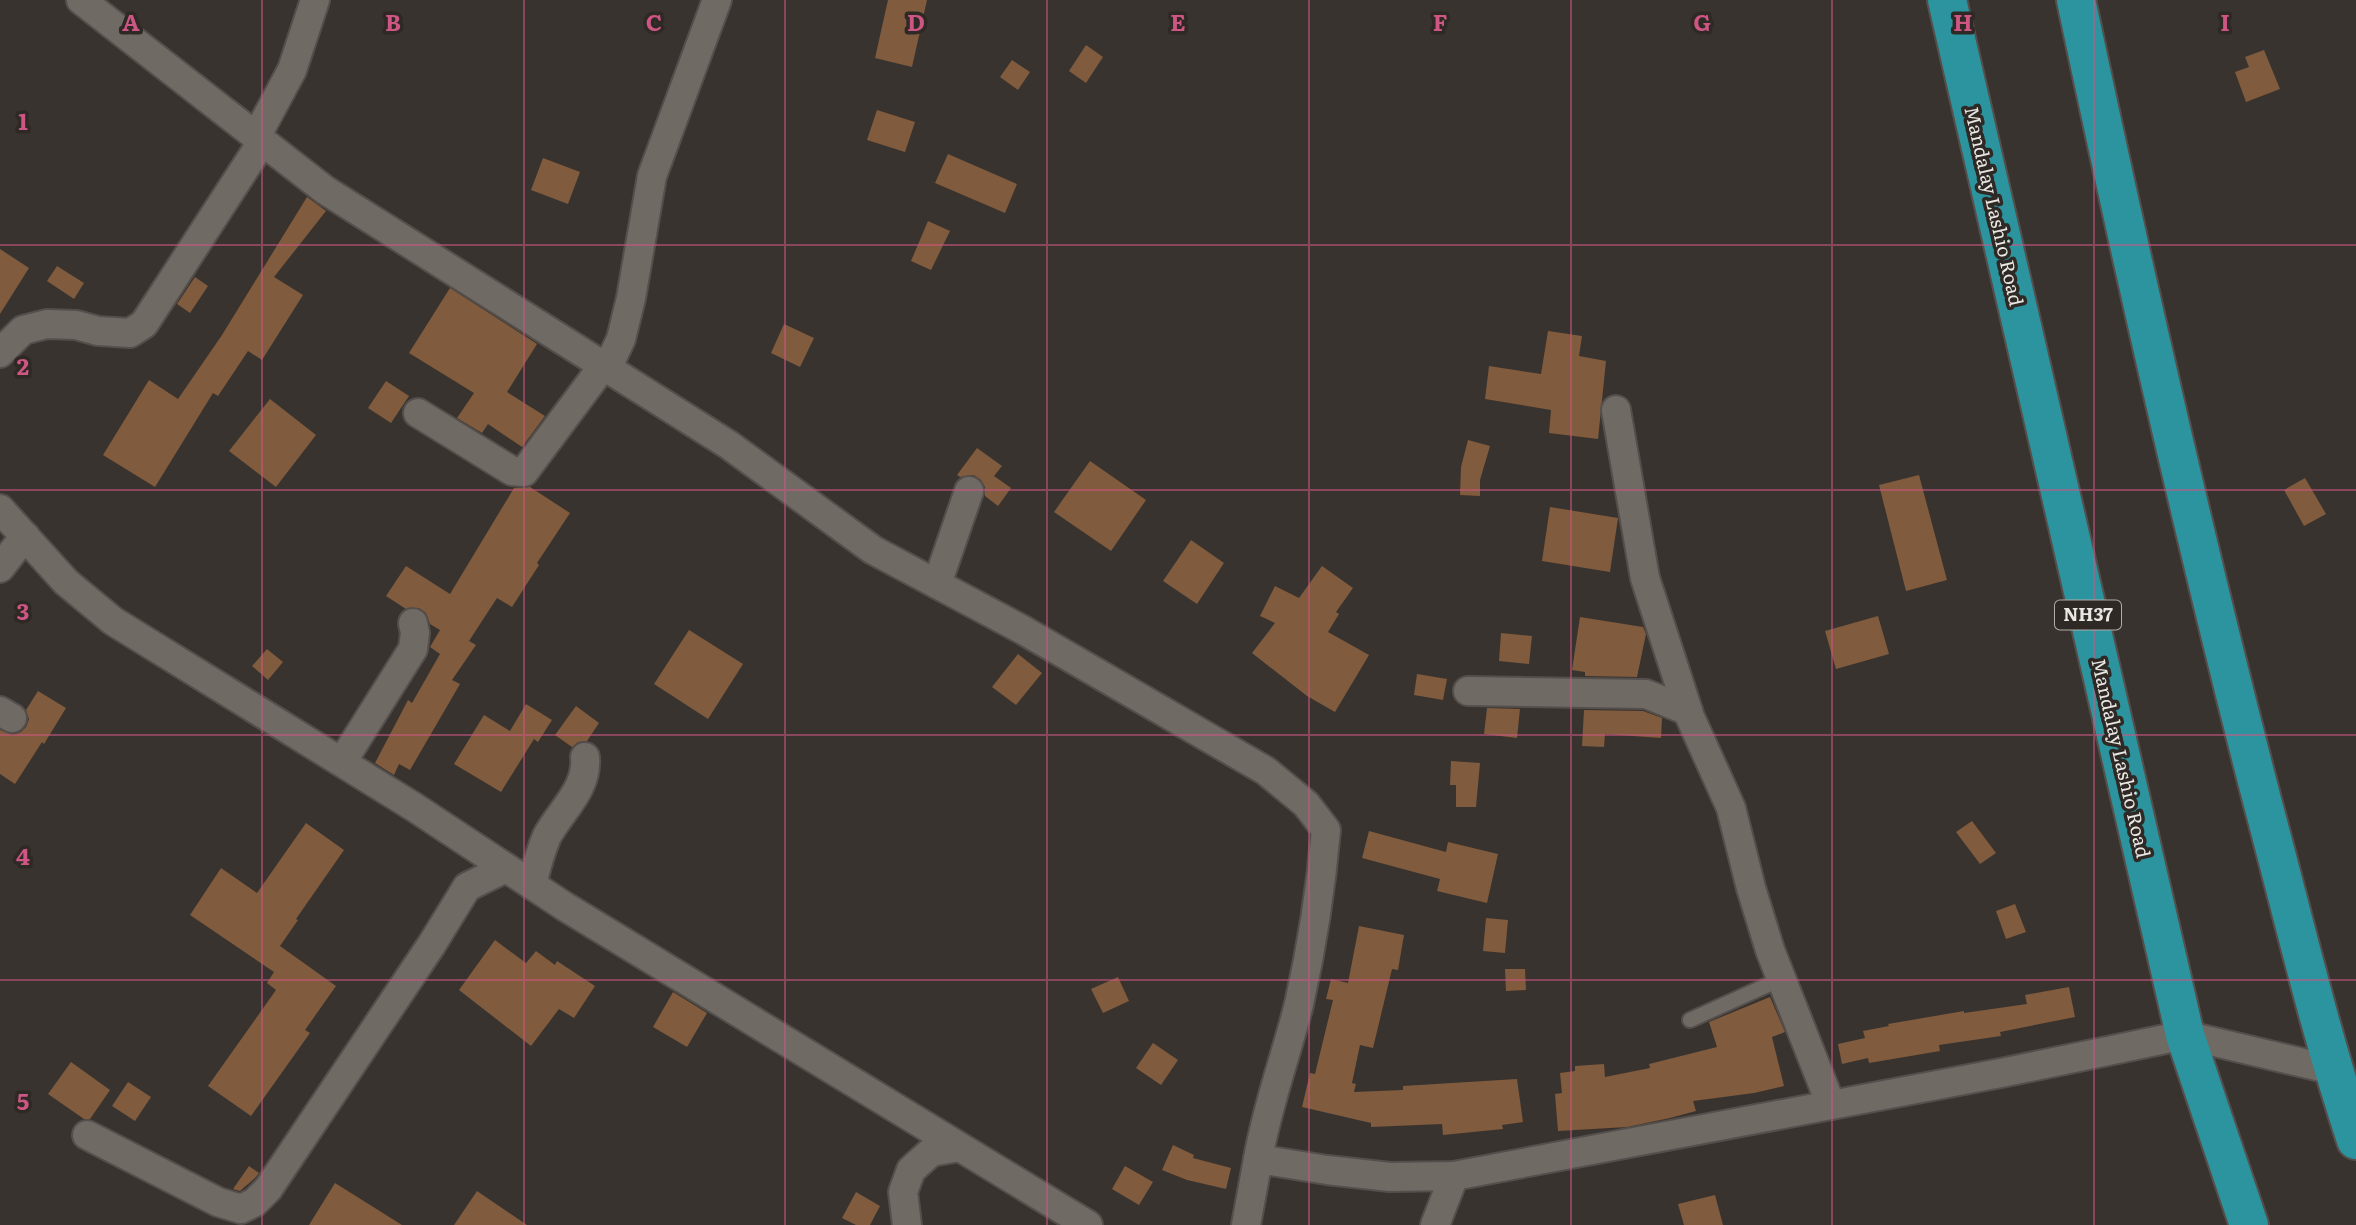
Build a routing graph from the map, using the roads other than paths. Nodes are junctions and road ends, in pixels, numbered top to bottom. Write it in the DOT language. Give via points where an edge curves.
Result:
graph roads {
  1 [pos="81,0"];
  2 [pos="316,0"];
  3 [pos="717,0"];
  4 [pos="1947,0"];
  5 [pos="2076,0"];
  6 [pos="259,140"];
  7 [pos="0,353"];
  8 [pos="603,366"];
  9 [pos="1616,410"];
  10 [pos="418,413"];
  11 [pos="968,491"];
  12 [pos="0,509"];
  13 [pos="25,536"];
  14 [pos="0,568"];
  15 [pos="937,584"];
  16 [pos="413,623"];
  17 [pos="1468,691"];
  18 [pos="1688,711"];
  19 [pos="585,757"];
  20 [pos="342,762"];
  21 [pos="506,867"];
  22 [pos="533,885"];
  23 [pos="1781,979"];
  24 [pos="1689,1020"];
  25 [pos="2185,1035"];
  26 [pos="2333,1070"];
  27 [pos="1831,1105"];
  28 [pos="87,1135"];
  29 [pos="2356,1140"];
  30 [pos="959,1147"];
  31 [pos="1258,1159"];
  32 [pos="1454,1176"];
  33 [pos="907,1225"];
  34 [pos="1088,1225"];
  35 [pos="1247,1225"];
  36 [pos="1435,1225"];
  37 [pos="2249,1225"];
  1 -- 6 [label="street"];
  2 -- 6 [label="street" via="292,70"];
  3 -- 8 [label="street" via="652,176 632,298 621,339"];
  4 -- 25 [label="highway, Mandalay Lashio Road / NH37"];
  5 -- 26 [label="highway" via="2235,698"];
  6 -- 7 [label="street" via="144,324 130,333 47,324 23,330"];
  6 -- 8 [label="street" via="325,190"];
  8 -- 10 [label="street" via="524,472 512,471"];
  8 -- 15 [label="street" via="729,445 873,550"];
  9 -- 18 [label="street" via="1645,578"];
  11 -- 15 [label="street"];
  12 -- 13 [label="street"];
  13 -- 14 [label="street"];
  13 -- 20 [label="street" via="66,582 113,621"];
  15 -- 31 [label="street" via="1266,771 1306,804 1326,830 1321,888 1298,1005"];
  16 -- 20 [label="street" via="413,649"];
  17 -- 18 [label="street" via="1646,694"];
  18 -- 23 [label="street" via="1731,808"];
  19 -- 22 [label="street" via="586,774 548,836"];
  20 -- 21 [label="street"];
  21 -- 22 [label="street"];
  21 -- 28 [label="street" via="467,887 256,1202 241,1209 218,1202"];
  22 -- 30 [label="street"];
  23 -- 24 [label="lane"];
  23 -- 27 [label="street"];
  25 -- 26 [label="street"];
  25 -- 27 [label="street"];
  25 -- 37 [label="highway, Mandalay Lashio Road / NH37"];
  26 -- 29 [label="highway"];
  27 -- 32 [label="street"];
  30 -- 33 [label="street" via="931,1152 911,1170 903,1192"];
  30 -- 34 [label="street"];
  31 -- 32 [label="street" via="1390,1177"];
  31 -- 35 [label="street"];
  32 -- 36 [label="street"];
}
